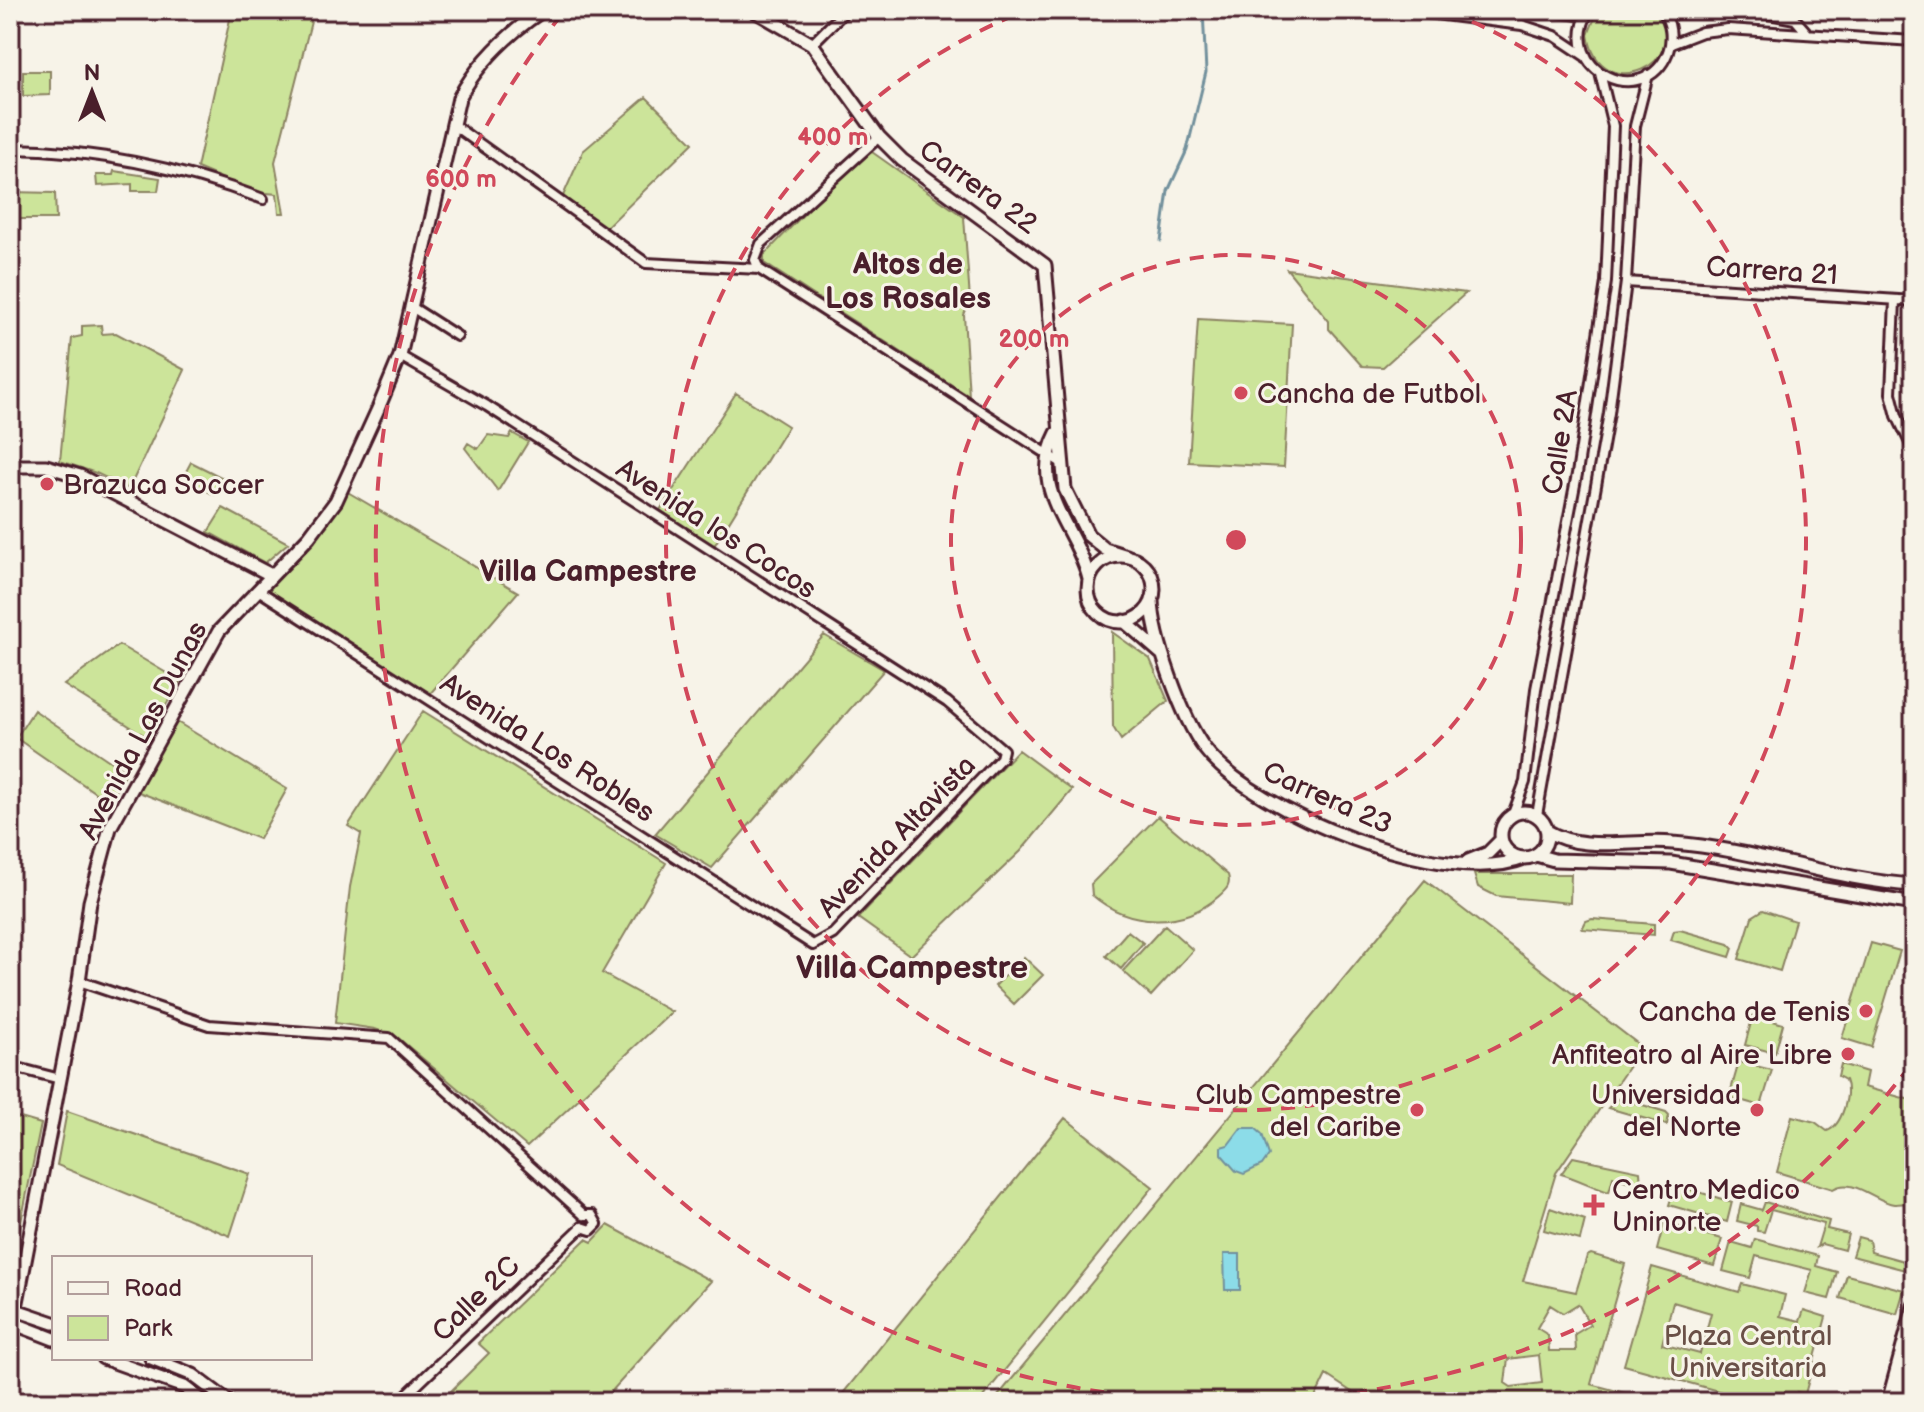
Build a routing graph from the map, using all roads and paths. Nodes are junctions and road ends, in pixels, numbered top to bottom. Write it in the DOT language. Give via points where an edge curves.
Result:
graph roads {
  1 [pos="543,10"];
  2 [pos="753,10"];
  3 [pos="846,10"];
  4 [pos="1403,10"];
  5 [pos="1543,10"];
  6 [pos="1716,10"];
  7 [pos="1748,10"];
  8 [pos="1664,12"];
  9 [pos="1587,13"];
  10 [pos="1808,34"];
  11 [pos="1914,41"];
  12 [pos="812,44"];
  13 [pos="1671,44"];
  14 [pos="1586,57"];
  15 [pos="1600,73"];
  16 [pos="1648,75"];
  17 [pos="452,124"];
  18 [pos="879,137"];
  19 [pos="10,149"];
  20 [pos="263,199"];
  21 [pos="759,269"];
  22 [pos="1626,282"];
  23 [pos="1895,301"];
  24 [pos="1914,301"];
  25 [pos="409,305"];
  26 [pos="457,336"];
  27 [pos="400,356"];
  28 [pos="1057,432"];
  29 [pos="1914,451"];
  30 [pos="1046,454"];
  31 [pos="1060,462"];
  32 [pos="10,466"];
  33 [pos="1127,556"];
  34 [pos="271,575"];
  35 [pos="1089,579"];
  36 [pos="258,590"];
  37 [pos="1152,600"];
  38 [pos="1124,621"];
  39 [pos="1163,654"];
  40 [pos="1003,750"];
  41 [pos="1513,814"];
  42 [pos="1537,815"];
  43 [pos="1547,831"];
  44 [pos="1501,840"];
  45 [pos="1530,857"];
  46 [pos="1454,862"];
  47 [pos="1914,885"];
  48 [pos="1914,904"];
  49 [pos="813,945"];
  50 [pos="79,981"];
  51 [pos="10,1066"];
  52 [pos="60,1079"];
  53 [pos="584,1215"];
  54 [pos="582,1227"];
  55 [pos="1914,1306"];
  56 [pos="13,1309"];
  57 [pos="12,1322"];
  58 [pos="52,1322"];
  59 [pos="52,1338"];
  60 [pos="1914,1348"];
  61 [pos="109,1360"];
  62 [pos="156,1360"];
  63 [pos="1901,1377"];
  64 [pos="204,1402"];
  65 [pos="229,1402"];
  66 [pos="399,1402"];
  67 [pos="1888,1402"];
  68 [pos="1899,1402"];
  1 -- 17 [label="street, Avenida Las Dunas" via="515,29 471,77"];
  2 -- 12 [label="street, Carrera 22"];
  3 -- 12 [label="street"];
  4 -- 14 [label="street" via="1522,25 1555,36"];
  5 -- 9 [label="street"];
  6 -- 8 [label="street"];
  7 -- 10 [label="street" via="1795,19"];
  8 -- 13 [label="street"];
  9 -- 14 [label="street" via="1580,36"];
  10 -- 11 [label="street"];
  10 -- 13 [label="street" via="1712,30"];
  12 -- 18 [label="street, Carrera 22"];
  13 -- 16 [label="street" via="1659,67"];
  14 -- 15 [label="street"];
  15 -- 16 [label="street" via="1624,81"];
  15 -- 41 [label="street, Calle 2A" via="1613,126 1606,282 1536,689 1525,782"];
  16 -- 22 [label="street, Calle 2A" via="1635,126"];
  17 -- 21 [label="street" via="646,263"];
  17 -- 25 [label="street, Avenida Las Dunas"];
  18 -- 21 [label="street" via="761,244 755,260"];
  18 -- 28 [label="street, Carrera 22" via="902,160 1045,265"];
  19 -- 20 [label="street" via="91,154 159,166"];
  21 -- 30 [label="street"];
  22 -- 23 [label="street, Carrera 21"];
  22 -- 42 [label="street, Calle 2A" via="1609,413"];
  23 -- 24 [label="street, Carrera 21"];
  23 -- 29 [label="street" via="1891,393"];
  25 -- 26 [label="street"];
  25 -- 27 [label="street, Avenida Las Dunas"];
  27 -- 34 [label="street, Avenida Las Dunas" via="336,501"];
  27 -- 40 [label="street, Avenida los Cocos" via="487,406 947,702"];
  28 -- 30 [label="street"];
  28 -- 31 [label="street"];
  30 -- 31 [label="street"];
  30 -- 35 [label="street" via="1057,512 1081,552"];
  31 -- 33 [label="street" via="1069,503 1080,524 1105,549"];
  32 -- 34 [label="street" via="46,466 80,476"];
  33 -- 35 [label="street" via="1108,558"];
  33 -- 37 [label="street" via="1147,567"];
  34 -- 36 [label="street, Avenida Las Dunas"];
  35 -- 38 [label="street" via="1095,610"];
  36 -- 49 [label="street, Avenida Los Robles"];
  36 -- 50 [label="street, Avenida Las Dunas" via="219,631 110,828 85,928"];
  37 -- 38 [label="street" via="1141,615"];
  37 -- 39 [label="street, Carrera 23" via="1153,626"];
  38 -- 39 [label="street, Carrera 23"];
  39 -- 46 [label="street, Carrera 23" via="1205,748 1241,784 1308,820 1401,855"];
  40 -- 49 [label="street, Avenida Altavista" via="833,934"];
  41 -- 42 [label="street"];
  41 -- 44 [label="street" via="1501,828"];
  42 -- 43 [label="street"];
  43 -- 45 [label="street" via="1544,847"];
  43 -- 47 [label="street" via="1575,842 1672,842 1728,850"];
  44 -- 45 [label="street" via="1507,851"];
  44 -- 46 [label="street, Carrera 23" via="1482,856"];
  45 -- 46 [label="street, Carrera 23" via="1509,863"];
  45 -- 48 [label="street, Carrera 23" via="1671,863"];
  50 -- 52 [label="street, Avenida Las Dunas"];
  50 -- 53 [label="street" via="209,1025 389,1038"];
  51 -- 52 [label="street"];
  52 -- 56 [label="street, Avenida Las Dunas"];
  53 -- 54 [label="street"];
  53 -- 54 [label="street, Calle 2C" via="595,1217 594,1229"];
  54 -- 66 [label="street, Calle 2C"];
  55 -- 63 [label="street"];
  56 -- 57 [label="street, Avenida Las Dunas"];
  56 -- 58 [label="street"];
  57 -- 59 [label="street"];
  60 -- 63 [label="street"];
  61 -- 64 [label="street" via="184,1387"];
  62 -- 65 [label="street" via="193,1375"];
  63 -- 67 [label="street"];
  63 -- 68 [label="street"];
}
